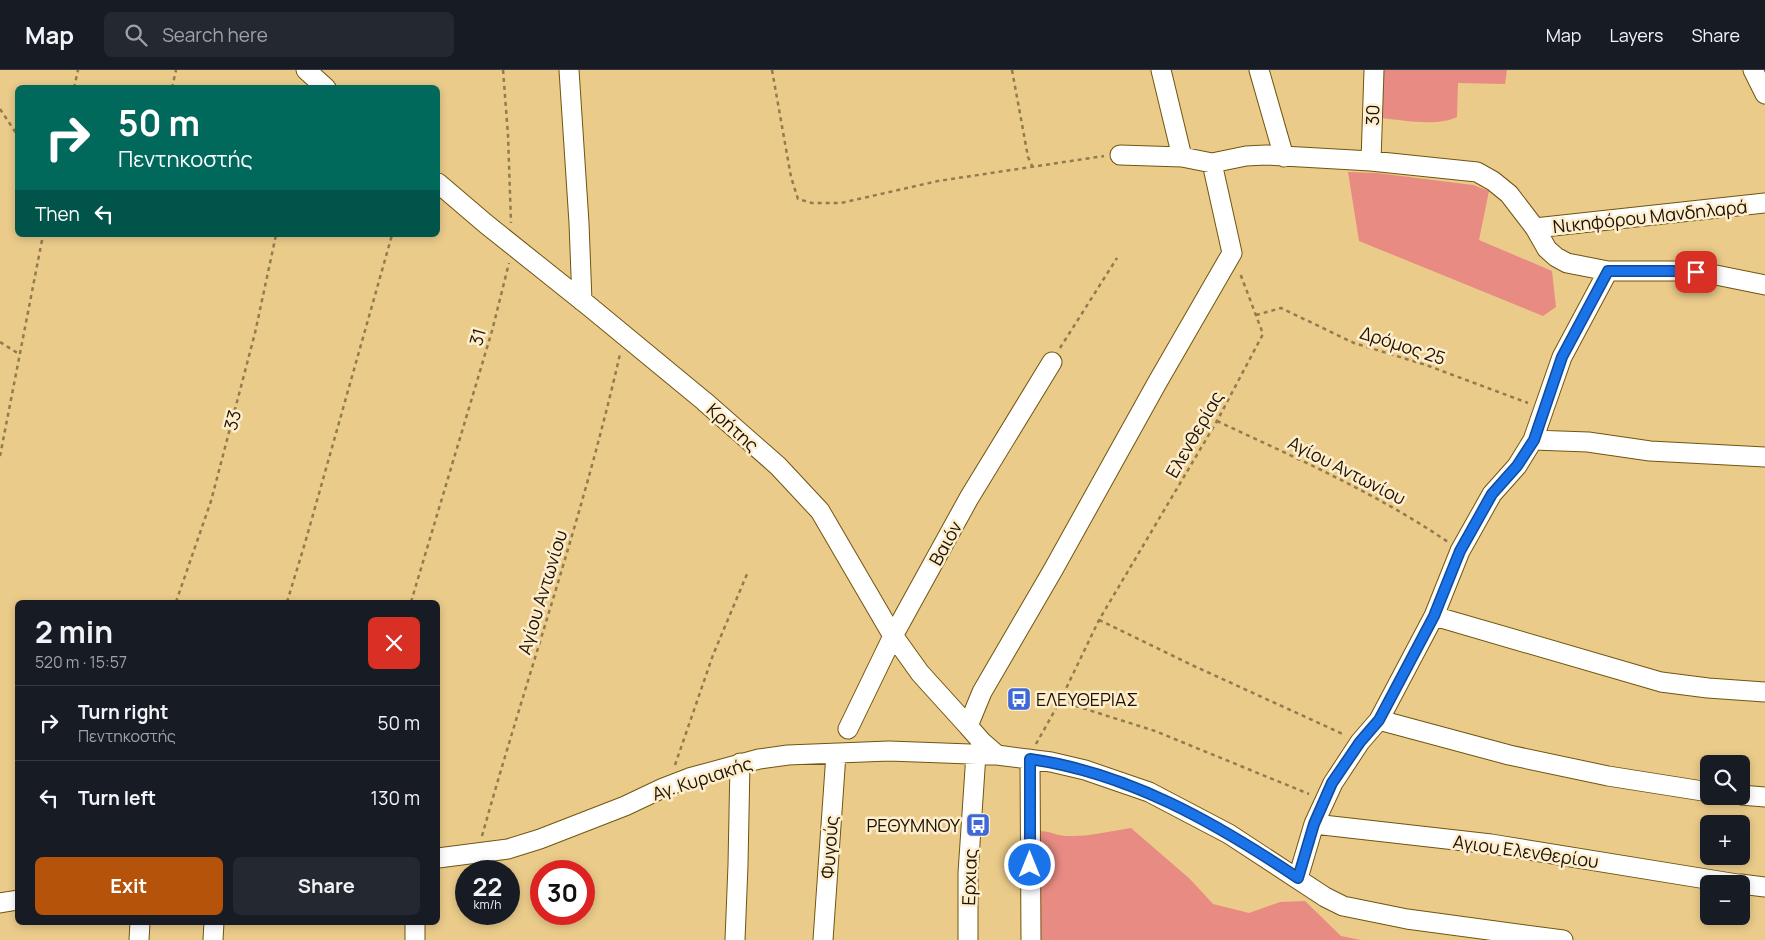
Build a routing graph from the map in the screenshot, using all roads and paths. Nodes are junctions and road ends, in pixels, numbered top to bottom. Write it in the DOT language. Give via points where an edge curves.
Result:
graph roads {
  1 [pos="78,70"];
  2 [pos="176,70"];
  3 [pos="503,70"];
  4 [pos="569,70"];
  5 [pos="772,70"];
  6 [pos="1012,70"];
  7 [pos="1161,70"];
  8 [pos="1259,70"];
  9 [pos="1374,70"];
  10 [pos="1753,70"];
  11 [pos="310,72"];
  12 [pos="75,85"];
  13 [pos="173,85"];
  14 [pos="323,85"];
  15 [pos="1765,94"];
  16 [pos="0,109"];
  17 [pos="15,132"];
  18 [pos="1120,155"];
  19 [pos="1182,157"];
  20 [pos="1284,157"];
  21 [pos="1371,161"];
  22 [pos="1212,163"];
  23 [pos="1033,168"];
  24 [pos="440,185"];
  25 [pos="1765,203"];
  26 [pos="1535,228"];
  27 [pos="43,237"];
  28 [pos="276,237"];
  29 [pos="391,237"];
  30 [pos="513,246"];
  31 [pos="1232,253"];
  32 [pos="1117,258"];
  33 [pos="1608,271"];
  34 [pos="1765,284"];
  35 [pos="582,301"];
  36 [pos="1256,315"];
  37 [pos="624,335"];
  38 [pos="0,342"];
  39 [pos="20,354"];
  40 [pos="1052,362"];
  41 [pos="1544,409"];
  42 [pos="1217,421"];
  43 [pos="1534,440"];
  44 [pos="0,456"];
  45 [pos="1765,457"];
  46 [pos="1460,551"];
  47 [pos="747,574"];
  48 [pos="177,600"];
  49 [pos="287,600"];
  50 [pos="412,600"];
  51 [pos="1434,616"];
  52 [pos="1099,620"];
  53 [pos="893,636"];
  54 [pos="1765,692"];
  55 [pos="1060,701"];
  56 [pos="1379,720"];
  57 [pos="968,726"];
  58 [pos="848,729"];
  59 [pos="1360,742"];
  60 [pos="836,754"];
  61 [pos="976,754"];
  62 [pos="997,755"];
  63 [pos="1030,759"];
  64 [pos="740,763"];
  65 [pos="674,784"];
  66 [pos="1700,791"];
  67 [pos="1750,796"];
  68 [pos="1765,797"];
  69 [pos="1324,801"];
  70 [pos="1314,824"];
  71 [pos="476,854"];
  72 [pos="440,858"];
  73 [pos="1298,878"];
  74 [pos="1700,878"];
  75 [pos="1750,885"];
  76 [pos="1765,887"];
  77 [pos="15,900"];
  78 [pos="0,903"];
  79 [pos="140,925"];
  80 [pos="214,925"];
  81 [pos="415,925"];
  82 [pos="139,940"];
  83 [pos="213,940"];
  84 [pos="415,940"];
  85 [pos="735,940"];
  86 [pos="823,940"];
  87 [pos="968,940"];
  88 [pos="1031,940"];
  89 [pos="1563,940"];
  1 -- 12 [label="path"];
  2 -- 13 [label="path"];
  3 -- 30 [label="path, 31"];
  4 -- 35 [label="street"];
  5 -- 23 [label="path" via="791,177 798,199 812,203 841,203 938,181"];
  6 -- 23 [label="path" via="1028,158"];
  7 -- 19 [label="street"];
  8 -- 20 [label="street"];
  9 -- 21 [label="street, 30"];
  10 -- 15 [label="street"];
  11 -- 14 [label="street"];
  16 -- 17 [label="path"];
  18 -- 19 [label="street"];
  18 -- 23 [label="path"];
  19 -- 22 [label="street"];
  20 -- 21 [label="street"];
  20 -- 22 [label="street" via="1246,156"];
  21 -- 26 [label="street" via="1477,172 1510,194"];
  22 -- 31 [label="street"];
  24 -- 30 [label="street, Κρήτης"];
  25 -- 26 [label="street, Νικηφόρου Μανδηλαρά"];
  26 -- 33 [label="street" via="1556,258"];
  27 -- 39 [label="path"];
  28 -- 48 [label="path, 33" via="255,333 211,501"];
  29 -- 49 [label="path"];
  30 -- 35 [label="street, Κρήτης"];
  30 -- 50 [label="path, 31" via="492,331"];
  31 -- 36 [label="path, Ελενθερίας"];
  31 -- 57 [label="street" via="982,692"];
  32 -- 40 [label="path"];
  33 -- 34 [label="street" via="1680,271"];
  33 -- 41 [label="street" via="1562,357"];
  35 -- 37 [label="street, Κρήτης"];
  36 -- 41 [label="path, Δρόμος 25" via="1281,308 1354,343 1426,365"];
  36 -- 42 [label="path, Ελενθερίας" via="1264,334"];
  37 -- 53 [label="street, Κρήτης" via="778,466 820,511"];
  37 -- 71 [label="path, Αγίου Αντωνίου" via="604,423 566,557"];
  38 -- 39 [label="path"];
  39 -- 44 [label="path"];
  40 -- 53 [label="street, Βαιόν" via="969,498"];
  41 -- 43 [label="street"];
  42 -- 46 [label="path, Αγίου Αντωνίου" via="1411,517"];
  42 -- 52 [label="path, Ελενθερίας"];
  43 -- 45 [label="street"];
  43 -- 46 [label="street" via="1517,466 1492,494"];
  46 -- 51 [label="street"];
  47 -- 65 [label="path" via="713,655 674,768"];
  51 -- 54 [label="street" via="1661,682"];
  51 -- 56 [label="street"];
  52 -- 55 [label="path, Ελενθερίας"];
  52 -- 59 [label="path"];
  53 -- 57 [label="street, Κρήτης" via="920,673"];
  53 -- 58 [label="street, Βαιόν"];
  55 -- 63 [label="path, Ελενθερίας"];
  55 -- 69 [label="path" via="1155,731"];
  56 -- 59 [label="street"];
  56 -- 66 [label="street" via="1509,755 1608,776"];
  57 -- 62 [label="street, Κρήτης"];
  59 -- 69 [label="street" via="1332,783"];
  60 -- 61 [label="street, Αγ. Κυριακής" via="889,751"];
  60 -- 64 [label="street, Αγ. Κυριακής" via="788,755"];
  60 -- 86 [label="street, Φυγούς"];
  61 -- 62 [label="street, Αγ. Κυριακής"];
  61 -- 87 [label="street, Ερχιας" via="968,873"];
  62 -- 63 [label="street, Αγ. Κυριακής"];
  63 -- 73 [label="street, Αγ. Κυριακής" via="1085,770 1149,792 1229,834"];
  63 -- 88 [label="street"];
  64 -- 65 [label="street, Αγ. Κυριακής"];
  64 -- 85 [label="street"];
  65 -- 71 [label="street, Αγ. Κυριακής" via="540,840"];
  67 -- 68 [label="street"];
  69 -- 70 [label="street"];
  70 -- 73 [label="street"];
  70 -- 74 [label="street, Αγιου Ελενθερίου" via="1491,844"];
  71 -- 72 [label="street, Αγ. Κυριακής"];
  73 -- 89 [label="street, Αγ. Κυριακής" via="1325,897 1357,910"];
  75 -- 76 [label="street"];
  77 -- 78 [label="street"];
  79 -- 82 [label="street"];
  80 -- 83 [label="street"];
  81 -- 84 [label="street"];
}
